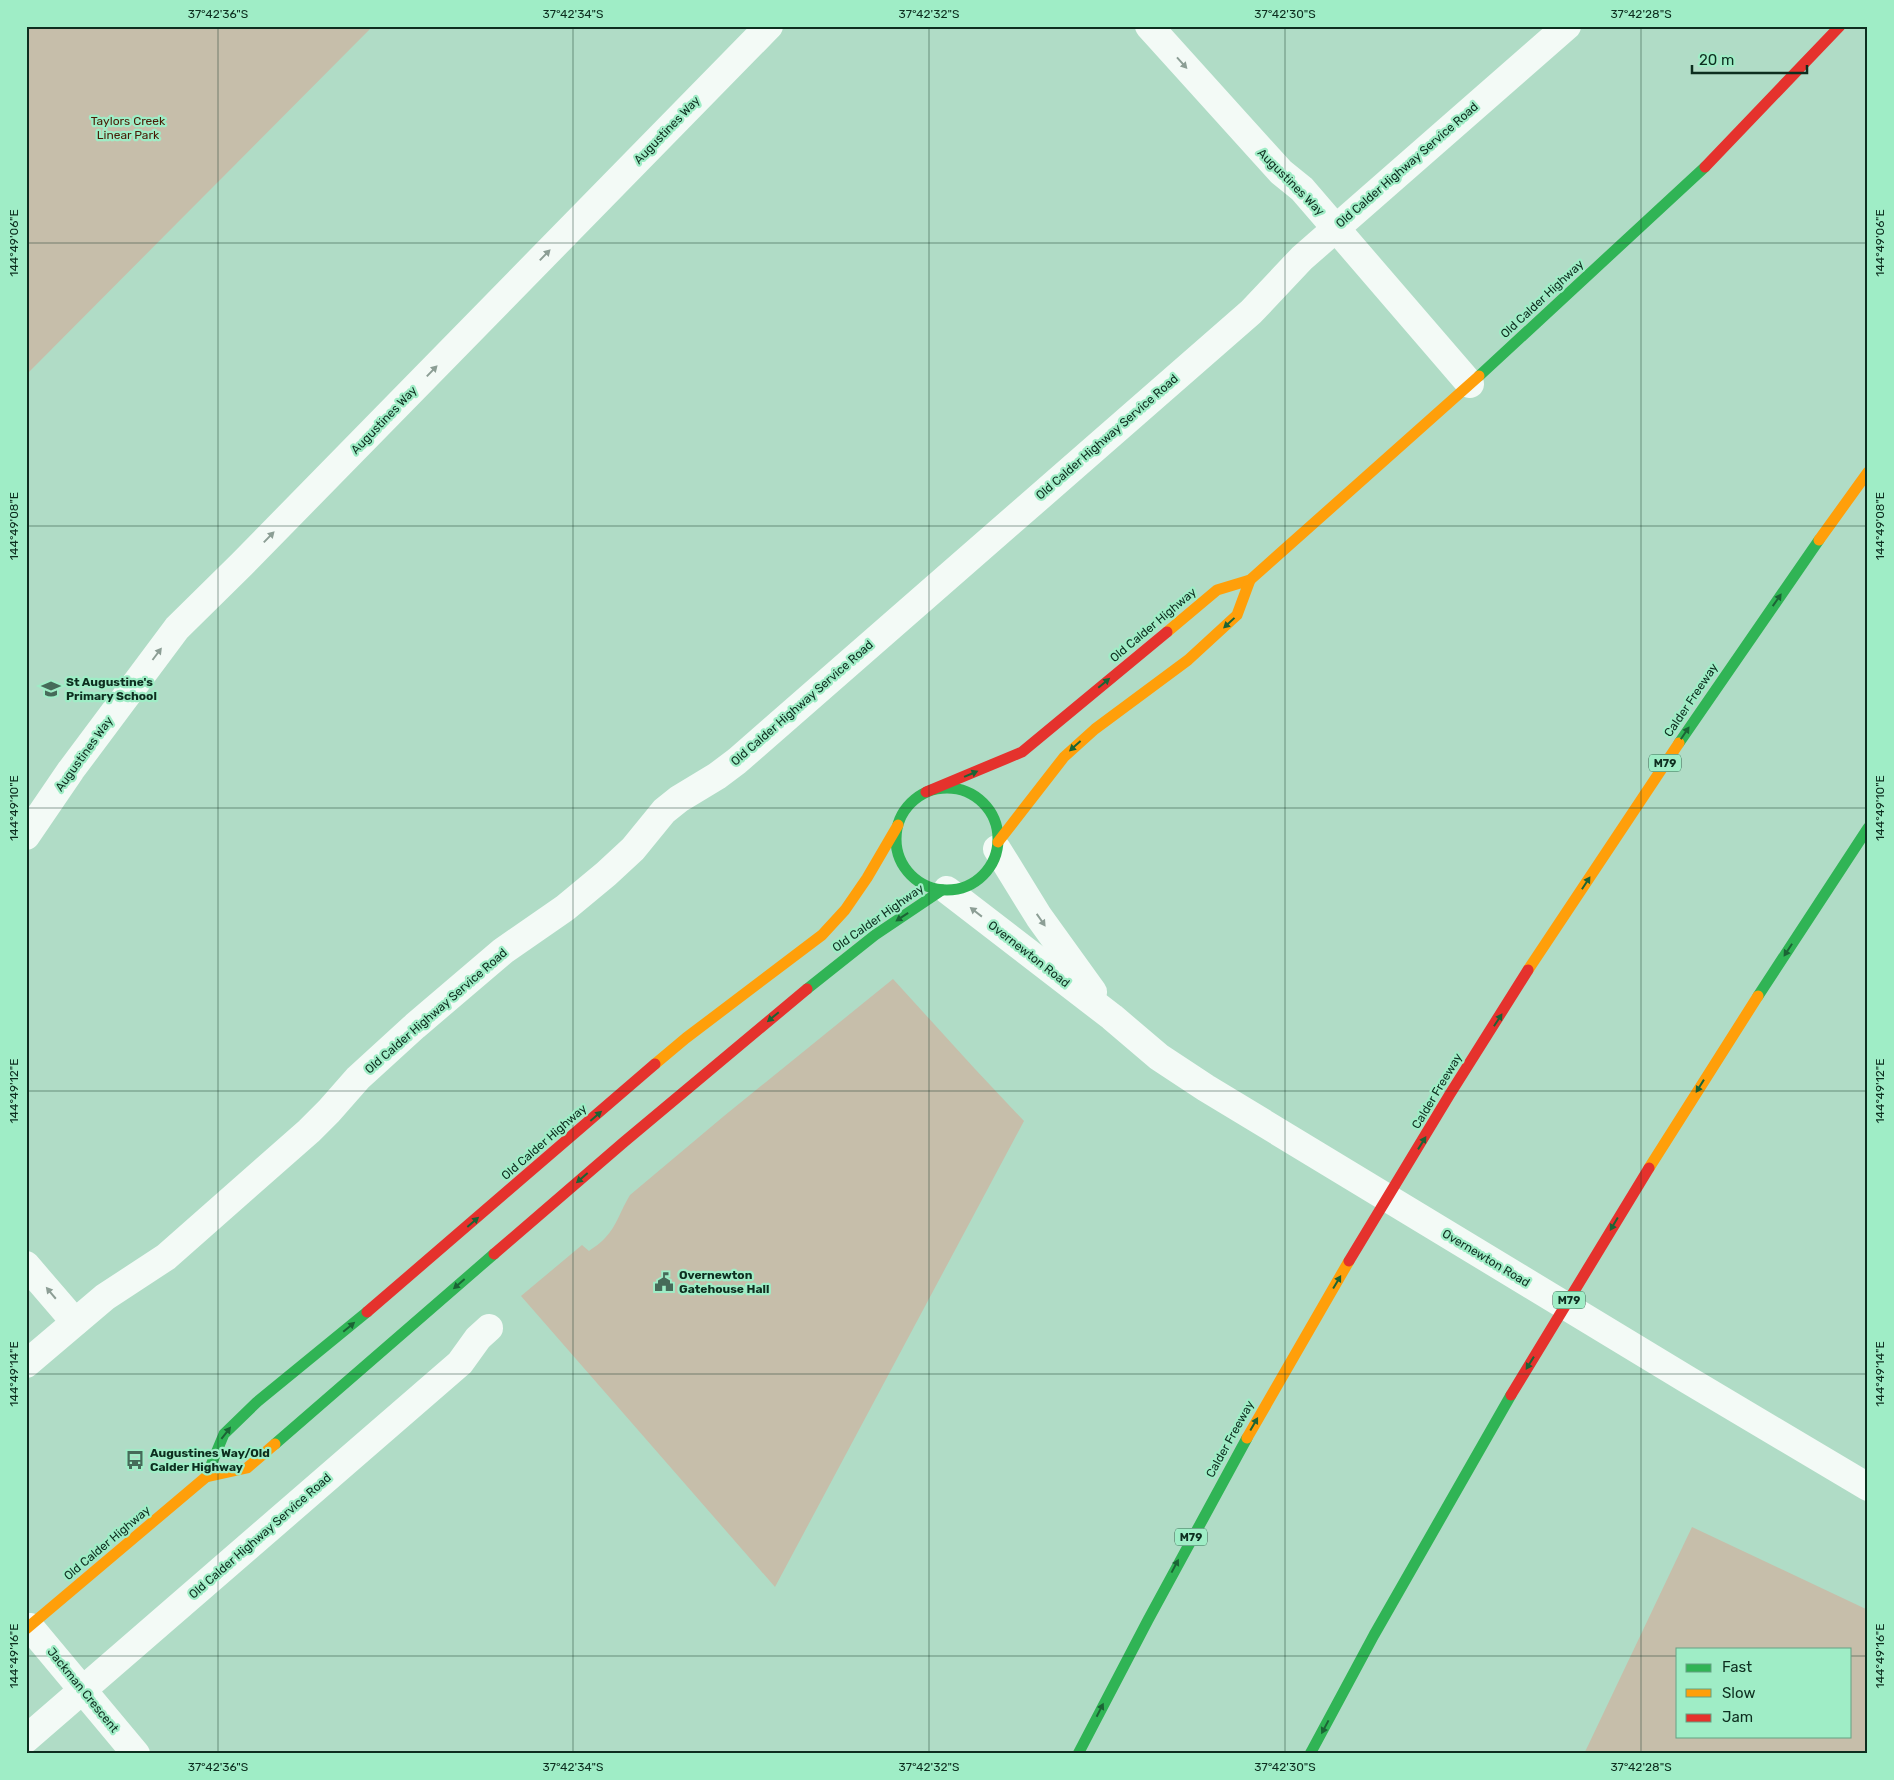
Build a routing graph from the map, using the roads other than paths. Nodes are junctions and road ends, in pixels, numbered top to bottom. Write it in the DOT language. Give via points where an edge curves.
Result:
graph roads {
  1 [pos="769,26"];
  2 [pos="1150,26"];
  3 [pos="1567,26"];
  4 [pos="1840,26"];
  5 [pos="1336,227"];
  6 [pos="1470,384"];
  7 [pos="1868,472"];
  8 [pos="1250,580"];
  9 [pos="926,792"];
  10 [pos="898,825"];
  11 [pos="1868,828"];
  12 [pos="1868,835"];
  13 [pos="26,836"];
  14 [pos="997,845"];
  15 [pos="944,890"];
  16 [pos="1814,909"];
  17 [pos="1112,1017"];
  18 [pos="26,1265"];
  19 [pos="75,1322"];
  20 [pos="489,1328"];
  21 [pos="26,1364"];
  22 [pos="206,1477"];
  23 [pos="1868,1487"];
  24 [pos="28,1628"];
  25 [pos="83,1690"];
  26 [pos="26,1739"];
  27 [pos="136,1754"];
  28 [pos="1078,1754"];
  29 [pos="1310,1754"];
  13 -- 1 [label="street, Augustines Way, one-way" via="70,770 177,628"];
  2 -- 5 [label="street, Augustines Way, one-way" via="1280,172 1302,189"];
  3 -- 5 [label="street, Old Calder Highway Service Road"];
  4 -- 6 [label="main road, Old Calder Highway" via="1696,176"];
  5 -- 6 [label="street, Augustines Way"];
  5 -- 19 [label="street, Old Calder Highway Service Road" via="1251,312 737,761 664,811 633,849 606,874 565,908 503,951 415,1026 358,1078 309,1131 166,1257 105,1297"];
  6 -- 8 [label="main road, Old Calder Highway"];
  28 -- 7 [label="main road, Calder Freeway / M79, one-way" via="1184,1549 1250,1431 1471,1061 1624,823"];
  9 -- 8 [label="main road, Old Calder Highway, one-way" via="1022,752 1216,590"];
  8 -- 14 [label="main road, Old Calder Highway, one-way" via="1237,615 1188,660 1095,729 1064,757"];
  9 -- 10 [label="main road" via="909,806"];
  9 -- 14 [label="main road" via="942,788 960,789 976,797 996,824"];
  10 -- 15 [label="main road" via="898,854 905,868 915,879"];
  22 -- 10 [label="main road, Old Calder Highway, one-way" via="224,1434 258,1402 686,1038 822,935 867,878"];
  11 -- 16 [label="main road, M79"];
  12 -- 16 [label="main road"];
  14 -- 15 [label="main road" via="990,865 980,878 964,887"];
  14 -- 17 [label="street, Overnewton Road, one-way" via="1039,918"];
  17 -- 15 [label="street, Overnewton Road, one-way"];
  15 -- 22 [label="main road, Old Calder Highway, one-way" via="875,935 828,971 624,1142 247,1468"];
  16 -- 29 [label="main road, M79, one-way" via="1655,1157 1507,1401"];
  17 -- 23 [label="street, Overnewton Road" via="1159,1057 1264,1124"];
  19 -- 18 [label="street, one-way"];
  19 -- 21 [label="street, Old Calder Highway Service Road"];
  20 -- 25 [label="street, Old Calder Highway Service Road" via="460,1362"];
  22 -- 24 [label="main road, Old Calder Highway"];
  24 -- 25 [label="street, Jackman Crescent"];
  25 -- 26 [label="street, Old Calder Highway Service Road"];
  25 -- 27 [label="street, Jackman Crescent"];
}
